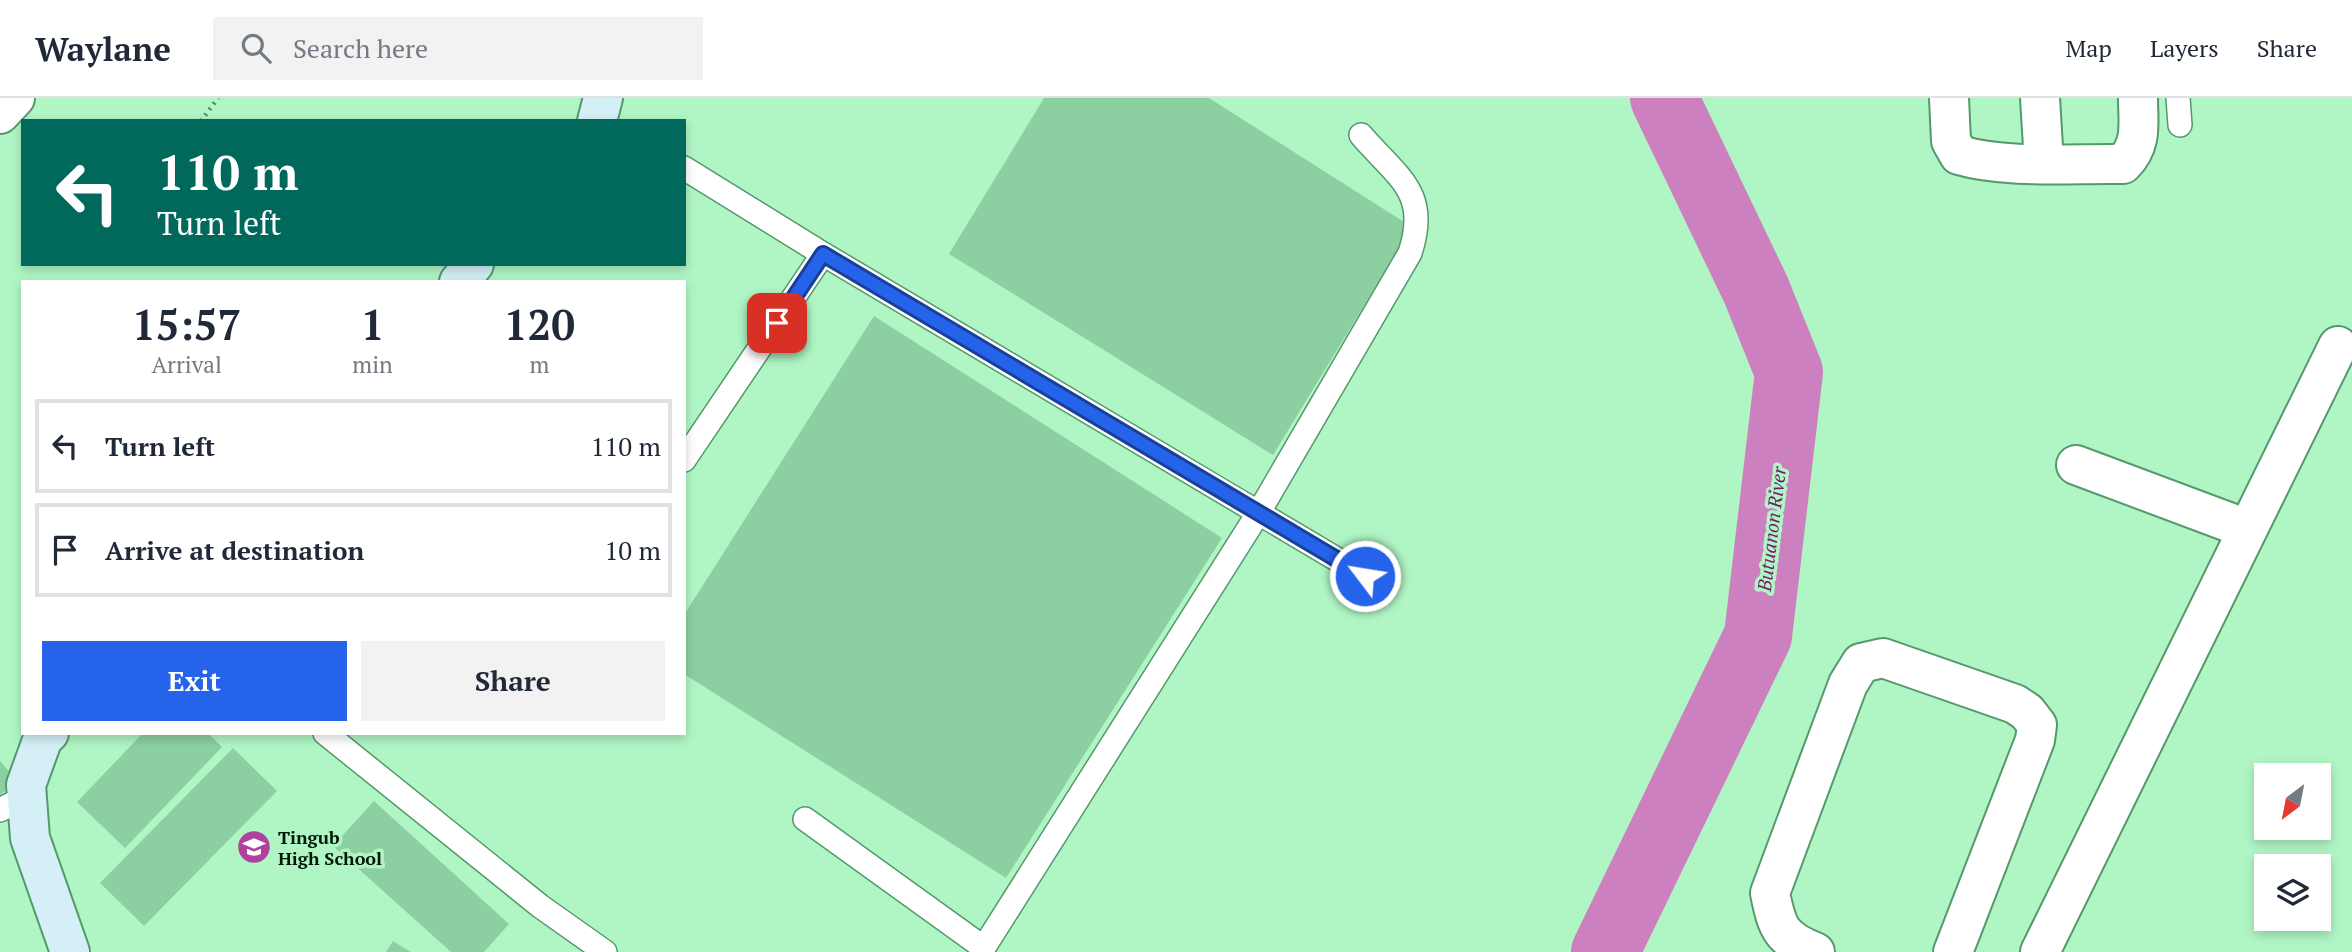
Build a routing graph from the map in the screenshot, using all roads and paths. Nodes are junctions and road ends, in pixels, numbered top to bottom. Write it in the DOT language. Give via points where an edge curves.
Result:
graph roads {
  1 [pos="15,98"];
  2 [pos="218,98"];
  3 [pos="1949,98"];
  4 [pos="2040,98"];
  5 [pos="2138,98"];
  6 [pos="2178,98"];
  7 [pos="0,114"];
  8 [pos="202,119"];
  9 [pos="2180,125"];
  10 [pos="1361,135"];
  11 [pos="2044,163"];
  12 [pos="686,170"];
  13 [pos="823,254"];
  14 [pos="472,266"];
  15 [pos="461,280"];
  16 [pos="2338,346"];
  17 [pos="686,457"];
  18 [pos="2076,466"];
  19 [pos="1259,512"];
  20 [pos="2247,529"];
  21 [pos="1365,576"];
  22 [pos="47,735"];
  23 [pos="327,735"];
  24 [pos="13,803"];
  25 [pos="805,819"];
  26 [pos="982,950"];
  27 [pos="70,952"];
  28 [pos="605,952"];
  29 [pos="1815,952"];
  30 [pos="1952,952"];
  31 [pos="2040,952"];
  1 -- 7 [label="street"];
  2 -- 8 [label="path"];
  3 -- 11 [label="street" via="1951,141 1959,155"];
  4 -- 11 [label="street"];
  5 -- 11 [label="street" via="2139,139 2123,163"];
  6 -- 9 [label="lane"];
  10 -- 19 [label="lane" via="1413,195 1418,229 1410,253"];
  12 -- 13 [label="lane"];
  13 -- 17 [label="lane"];
  13 -- 19 [label="lane"];
  14 -- 15 [label="street"];
  16 -- 20 [label="street"];
  18 -- 20 [label="street"];
  19 -- 21 [label="lane"];
  19 -- 26 [label="lane"];
  20 -- 31 [label="street"];
  22 -- 24 [label="street" via="26,785"];
  23 -- 28 [label="lane" via="540,906"];
  24 -- 27 [label="street"];
  25 -- 26 [label="lane"];
  29 -- 30 [label="street" via="1793,943 1776,924 1770,893 1848,684 1861,663 1883,658 2015,704 2037,725"];
}
